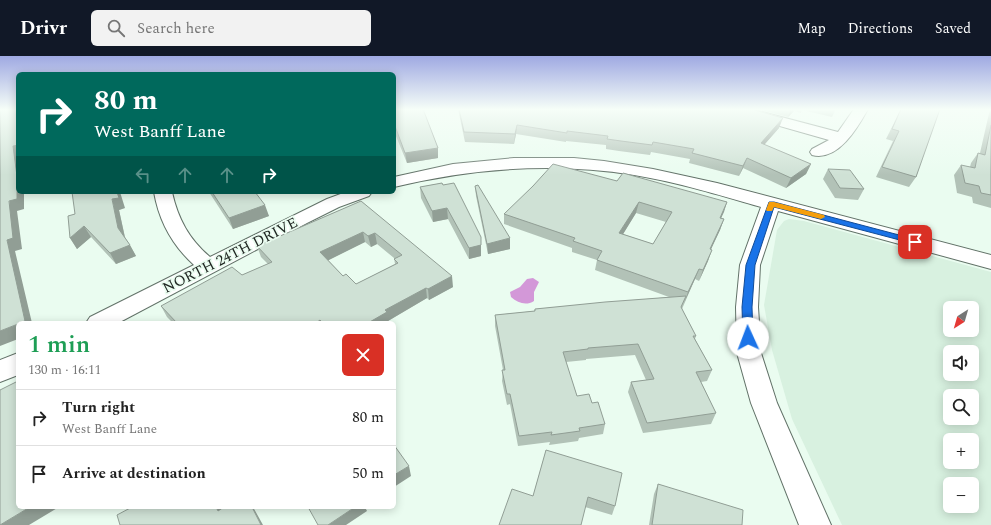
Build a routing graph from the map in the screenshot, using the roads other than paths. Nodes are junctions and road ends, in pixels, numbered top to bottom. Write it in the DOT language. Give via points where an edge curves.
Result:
graph roads {
  1 [pos="815,131"];
  2 [pos="848,131"];
  3 [pos="841,138"];
  4 [pos="818,152"];
  5 [pos="396,182"];
  6 [pos="163,194"];
  7 [pos="358,194"];
  8 [pos="772,204"];
  9 [pos="991,262"];
  10 [pos="208,266"];
  11 [pos="102,321"];
  12 [pos="16,364"];
  13 [pos="0,372"];
  14 [pos="815,525"];
  1 -- 3 [label="street"];
  2 -- 3 [label="street"];
  3 -- 4 [label="street" via="834,145"];
  5 -- 8 [label="street" via="472,166 510,163 569,164 647,173"];
  6 -- 10 [label="street" via="169,219 181,239"];
  7 -- 10 [label="street, NORTH 24TH DRIVE" via="333,203"];
  8 -- 9 [label="street"];
  8 -- 14 [label="street" via="750,265 747,307 749,353 764,403"];
  10 -- 11 [label="street, NORTH 24TH DRIVE"];
  12 -- 13 [label="street"];
}
